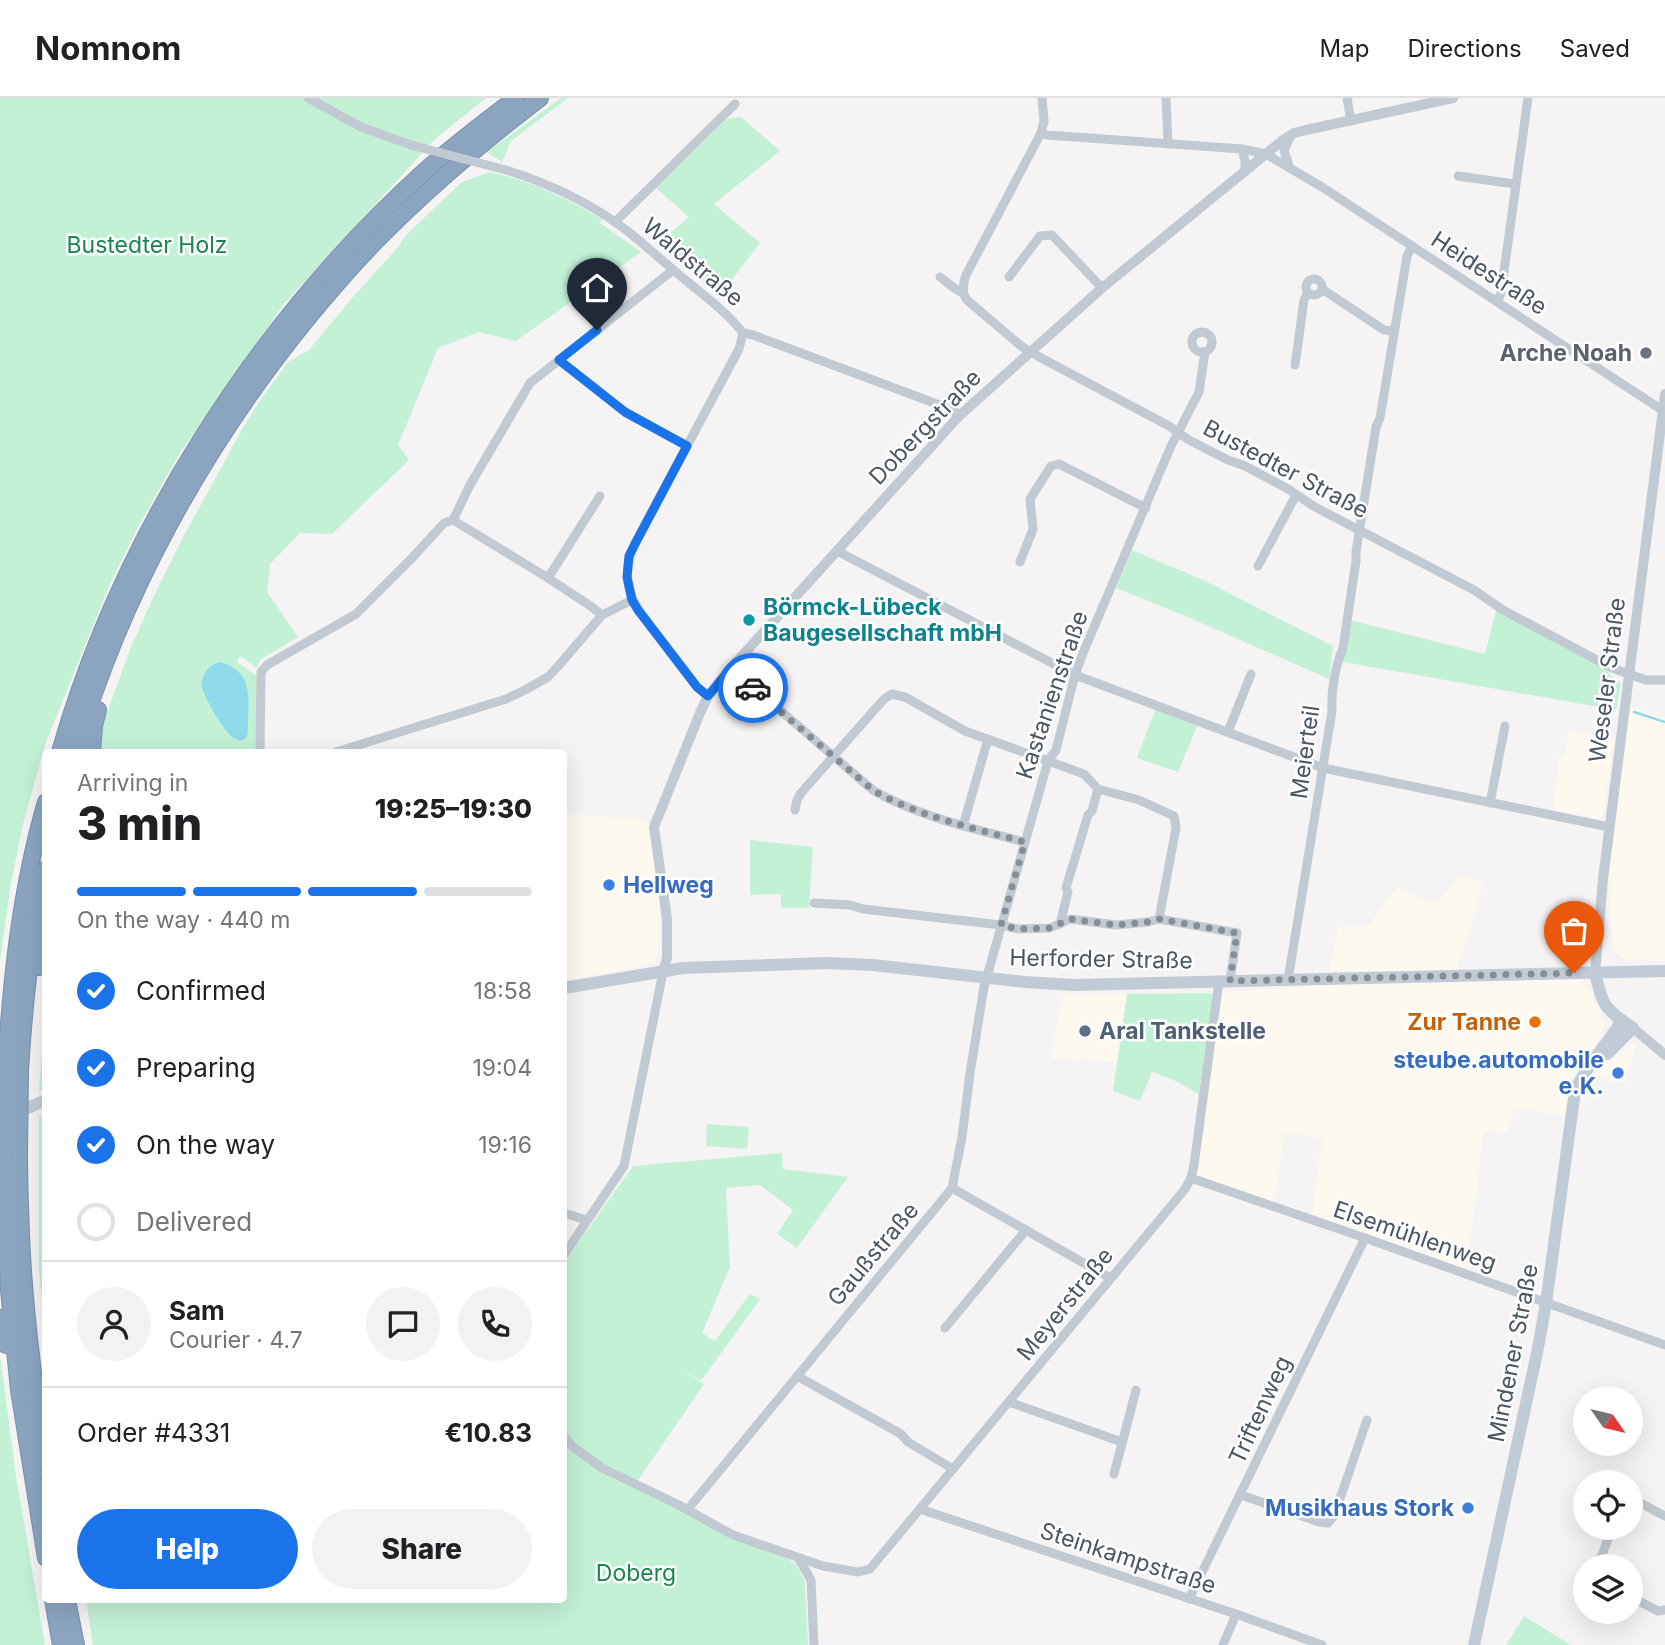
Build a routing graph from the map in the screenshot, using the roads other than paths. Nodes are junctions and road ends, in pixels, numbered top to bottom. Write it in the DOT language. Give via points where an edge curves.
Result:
graph roads {
  1 [pos="516,98"];
  2 [pos="540,98"];
  3 [pos="1042,98"];
  4 [pos="1166,98"];
  5 [pos="1347,98"];
  6 [pos="1453,98"];
  7 [pos="1528,98"];
  8 [pos="312,99"];
  9 [pos="735,104"];
  10 [pos="1351,121"];
  11 [pos="1041,133"];
  12 [pos="1290,136"];
  13 [pos="1168,144"];
  14 [pos="1242,149"];
  15 [pos="1266,154"];
  16 [pos="1290,168"];
  17 [pos="1245,172"];
  18 [pos="1458,176"];
  19 [pos="1515,184"];
  20 [pos="615,222"];
  21 [pos="1412,246"];
  22 [pos="673,270"];
  23 [pos="940,277"];
  24 [pos="1009,277"];
  25 [pos="1102,288"];
  26 [pos="1322,289"];
  27 [pos="963,293"];
  28 [pos="1308,293"];
  29 [pos="1497,302"];
  30 [pos="1394,331"];
  31 [pos="743,333"];
  32 [pos="1030,352"];
  33 [pos="1205,352"];
  34 [pos="559,360"];
  35 [pos="1295,365"];
  36 [pos="1665,394"];
  37 [pos="1664,412"];
  38 [pos="959,416"];
  39 [pos="1178,433"];
  40 [pos="687,446"];
  41 [pos="1296,495"];
  42 [pos="600,496"];
  43 [pos="1146,508"];
  44 [pos="453,520"];
  45 [pos="1360,530"];
  46 [pos="837,551"];
  47 [pos="1020,562"];
  48 [pos="1258,566"];
  49 [pos="548,578"];
  50 [pos="632,600"];
  51 [pos="602,615"];
  52 [pos="118,634"];
  53 [pos="731,668"];
  54 [pos="1251,674"];
  55 [pos="1628,674"];
  56 [pos="1075,675"];
  57 [pos="1665,680"];
  58 [pos="708,696"];
  59 [pos="1505,726"];
  60 [pos="1228,732"];
  61 [pos="988,739"];
  62 [pos="61,749"];
  63 [pos="76,749"];
  64 [pos="92,749"];
  65 [pos="260,749"];
  66 [pos="346,749"];
  67 [pos="832,757"];
  68 [pos="1048,761"];
  69 [pos="1322,768"];
  70 [pos="1098,789"];
  71 [pos="1490,803"];
  72 [pos="795,810"];
  73 [pos="42,819"];
  74 [pos="963,826"];
  75 [pos="1609,827"];
  76 [pos="1025,842"];
  77 [pos="42,887"];
  78 [pos="814,903"];
  79 [pos="1159,919"];
  80 [pos="1060,924"];
  81 [pos="1001,925"];
  82 [pos="42,953"];
  83 [pos="1665,971"];
  84 [pos="663,972"];
  85 [pos="1595,973"];
  86 [pos="986,978"];
  87 [pos="1288,980"];
  88 [pos="1225,981"];
  89 [pos="567,988"];
  90 [pos="567,995"];
  91 [pos="9,1005"];
  92 [pos="1622,1020"];
  93 [pos="1633,1028"];
  94 [pos="0,1030"];
  95 [pos="1665,1055"];
  96 [pos="1587,1069"];
  97 [pos="13,1070"];
  98 [pos="40,1103"];
  99 [pos="0,1121"];
  100 [pos="11,1156"];
  101 [pos="1191,1178"];
  102 [pos="952,1188"];
  103 [pos="567,1214"];
  104 [pos="586,1220"];
  105 [pos="1026,1230"];
  106 [pos="1365,1238"];
  107 [pos="567,1250"];
  108 [pos="1111,1278"];
  109 [pos="1546,1303"];
  110 [pos="0,1318"];
  111 [pos="945,1328"];
  112 [pos="1665,1345"];
  113 [pos="797,1376"];
  114 [pos="19,1390"];
  115 [pos="1136,1390"];
  116 [pos="1009,1402"];
  117 [pos="1367,1420"];
  118 [pos="42,1438"];
  119 [pos="567,1440"];
  120 [pos="1122,1443"];
  121 [pos="953,1469"];
  122 [pos="1114,1475"];
  123 [pos="1241,1495"];
  124 [pos="1643,1504"];
  125 [pos="920,1509"];
  126 [pos="688,1510"];
  127 [pos="1665,1516"];
  128 [pos="42,1534"];
  129 [pos="800,1559"];
  130 [pos="823,1566"];
  131 [pos="811,1580"];
  132 [pos="1189,1599"];
  133 [pos="53,1603"];
  134 [pos="68,1603"];
  135 [pos="1643,1603"];
  136 [pos="1665,1610"];
  137 [pos="1236,1614"];
  138 [pos="61,1645"];
  139 [pos="76,1645"];
  140 [pos="814,1645"];
  141 [pos="1223,1645"];
  142 [pos="1322,1645"];
  143 [pos="1474,1645"];
  1 -- 62 [label="highway" via="425,172 367,229 240,380 160,509 127,576 96,646"];
  2 -- 52 [label="highway" via="435,184 379,238 290,340 230,423 179,506"];
  3 -- 11 [label="street"];
  4 -- 13 [label="street"];
  5 -- 10 [label="street"];
  6 -- 10 [label="street, Dobergstraße"];
  7 -- 19 [label="street"];
  8 -- 20 [label="street, Waldstraße, bridge" via="361,127 411,145 551,185"];
  9 -- 20 [label="street"];
  10 -- 12 [label="street, Dobergstraße"];
  11 -- 13 [label="street, Heidestraße"];
  11 -- 27 [label="street" via="966,275"];
  12 -- 15 [label="street, Dobergstraße"];
  12 -- 16 [label="street" via="1284,151"];
  13 -- 14 [label="street, Heidestraße"];
  14 -- 15 [label="street, Heidestraße"];
  14 -- 17 [label="street"];
  15 -- 16 [label="street, Heidestraße"];
  15 -- 17 [label="street, Dobergstraße"];
  16 -- 21 [label="street, Heidestraße"];
  17 -- 25 [label="street, Dobergstraße"];
  18 -- 19 [label="street"];
  19 -- 29 [label="street"];
  20 -- 22 [label="street, Waldstraße"];
  21 -- 29 [label="street, Heidestraße"];
  21 -- 30 [label="street, Meierteil"];
  22 -- 31 [label="street, Waldstraße"];
  22 -- 34 [label="street"];
  23 -- 27 [label="street, Bustedter Straße"];
  24 -- 25 [label="street" via="1040,236 1052,235"];
  25 -- 32 [label="street, Dobergstraße"];
  26 -- 28 [label="street" via="1317,295"];
  26 -- 28 [label="street" via="1320,281 1312,279 1306,284"];
  26 -- 30 [label="street" via="1384,330"];
  27 -- 32 [label="street, Bustedter Straße"];
  28 -- 35 [label="street"];
  29 -- 37 [label="street, Heidestraße"];
  30 -- 45 [label="street, Meierteil"];
  31 -- 38 [label="street"];
  31 -- 40 [label="street, Waldstraße" via="739,349"];
  32 -- 38 [label="street, Dobergstraße"];
  32 -- 39 [label="street, Bustedter Straße"];
  33 -- 39 [label="street, Kastanienstraße" via="1199,392"];
  34 -- 40 [label="street" via="625,412"];
  34 -- 44 [label="street" via="530,383"];
  36 -- 37 [label="street, Weseler Straße"];
  37 -- 55 [label="street, Weseler Straße"];
  38 -- 46 [label="street, Dobergstraße"];
  39 -- 41 [label="street, Bustedter Straße"];
  39 -- 43 [label="street, Kastanienstraße"];
  40 -- 50 [label="street, Waldstraße" via="629,556"];
  41 -- 45 [label="street, Bustedter Straße"];
  41 -- 48 [label="street"];
  42 -- 49 [label="street"];
  43 -- 47 [label="street" via="1059,464 1051,466 1030,499 1033,530"];
  43 -- 56 [label="street, Kastanienstraße"];
  44 -- 49 [label="street"];
  44 -- 65 [label="street" via="444,523 356,614 261,672"];
  45 -- 55 [label="street, Bustedter Straße"];
  45 -- 69 [label="street, Meierteil"];
  46 -- 53 [label="street, Dobergstraße"];
  46 -- 56 [label="street"];
  49 -- 51 [label="street"];
  50 -- 51 [label="street"];
  50 -- 58 [label="street"];
  51 -- 66 [label="street" via="548,677 526,690"];
  52 -- 63 [label="highway"];
  52 -- 64 [label="highway" via="118,653 101,699"];
  53 -- 58 [label="street, Dobergstraße"];
  53 -- 67 [label="street"];
  54 -- 60 [label="street"];
  55 -- 57 [label="street, Bustedter Straße"];
  55 -- 75 [label="street, Weseler Straße"];
  56 -- 60 [label="street"];
  56 -- 68 [label="street, Kastanienstraße" via="1056,750"];
  58 -- 84 [label="street, Dobergstraße" via="654,827 667,919"];
  59 -- 71 [label="street"];
  60 -- 69 [label="street"];
  61 -- 67 [label="street" via="892,694"];
  61 -- 68 [label="street"];
  61 -- 74 [label="street"];
  67 -- 72 [label="street" via="797,800"];
  67 -- 74 [label="street" via="894,802"];
  68 -- 70 [label="street" via="1084,774"];
  68 -- 76 [label="street, Kastanienstraße"];
  69 -- 71 [label="street"];
  69 -- 87 [label="street, Meierteil"];
  70 -- 79 [label="street" via="1174,816 1176,828"];
  70 -- 80 [label="street" via="1066,888"];
  71 -- 75 [label="street"];
  73 -- 91 [label="highway" via="24,898"];
  74 -- 76 [label="street"];
  75 -- 85 [label="street, Weseler Straße"];
  76 -- 81 [label="street, Kastanienstraße"];
  77 -- 97 [label="highway"];
  78 -- 81 [label="street"];
  79 -- 80 [label="street" via="1116,925 1070,919"];
  79 -- 88 [label="street, Meyerstraße" via="1237,933"];
  80 -- 81 [label="street" via="1018,929"];
  81 -- 86 [label="street, Kastanienstraße"];
  82 -- 97 [label="highway" via="27,1061"];
  83 -- 85 [label="main road, Herforder Straße"];
  84 -- 86 [label="main road, Herforder Straße" via="827,963"];
  84 -- 89 [label="main road, Herforder Straße"];
  84 -- 90 [label="main road, Herforder Straße" via="647,981"];
  84 -- 104 [label="street" via="624,1166"];
  85 -- 87 [label="main road, Herforder Straße"];
  85 -- 92 [label="main road" via="1606,1009"];
  86 -- 88 [label="main road, Herforder Straße" via="1073,985"];
  86 -- 102 [label="street, Gaußstraße"];
  87 -- 88 [label="main road, Herforder Straße"];
  88 -- 101 [label="street, Meyerstraße"];
  91 -- 94 [label="highway"];
  91 -- 97 [label="highway"];
  92 -- 93 [label="main road"];
  92 -- 96 [label="main road, Mindener Straße"];
  93 -- 95 [label="street"];
  93 -- 96 [label="main road, Mindener Straße"];
  96 -- 109 [label="main road, Mindener Straße" via="1575,1091"];
  97 -- 100 [label="highway, bridge"];
  98 -- 99 [label="main road"];
  100 -- 114 [label="highway" via="9,1290"];
  100 -- 118 [label="highway"];
  101 -- 106 [label="street, Elsemühlenweg"];
  101 -- 108 [label="street, Meyerstraße"];
  102 -- 105 [label="street"];
  102 -- 113 [label="street, Gaußstraße"];
  103 -- 104 [label="street"];
  104 -- 107 [label="street"];
  105 -- 108 [label="street"];
  105 -- 111 [label="street"];
  106 -- 109 [label="street, Elsemühlenweg"];
  106 -- 123 [label="street, Triftenweg"];
  108 -- 116 [label="street, Meyerstraße"];
  109 -- 112 [label="street, Elsemühlenweg"];
  109 -- 143 [label="main road, Mindener Straße"];
  110 -- 114 [label="highway" via="10,1376"];
  113 -- 121 [label="street"];
  113 -- 126 [label="street, Gaußstraße"];
  114 -- 128 [label="highway"];
  115 -- 120 [label="street"];
  116 -- 120 [label="street"];
  116 -- 121 [label="street, Meyerstraße"];
  117 -- 123 [label="street" via="1328,1523"];
  119 -- 126 [label="street, Meyerstraße" via="603,1468"];
  120 -- 122 [label="street"];
  121 -- 125 [label="street, Meyerstraße"];
  123 -- 132 [label="street, Triftenweg"];
  124 -- 127 [label="street"];
  125 -- 130 [label="street, Meyerstraße" via="870,1569 858,1572"];
  125 -- 132 [label="street, Steinkampstraße"];
  126 -- 129 [label="street, Meyerstraße" via="733,1535"];
  129 -- 130 [label="street, Meyerstraße"];
  129 -- 131 [label="street"];
  130 -- 131 [label="street"];
  131 -- 140 [label="street"];
  132 -- 137 [label="street, Steinkampstraße"];
  133 -- 138 [label="highway"];
  134 -- 139 [label="highway"];
  135 -- 136 [label="street"];
  137 -- 141 [label="street"];
  137 -- 142 [label="street, Steinkampstraße"];
}
